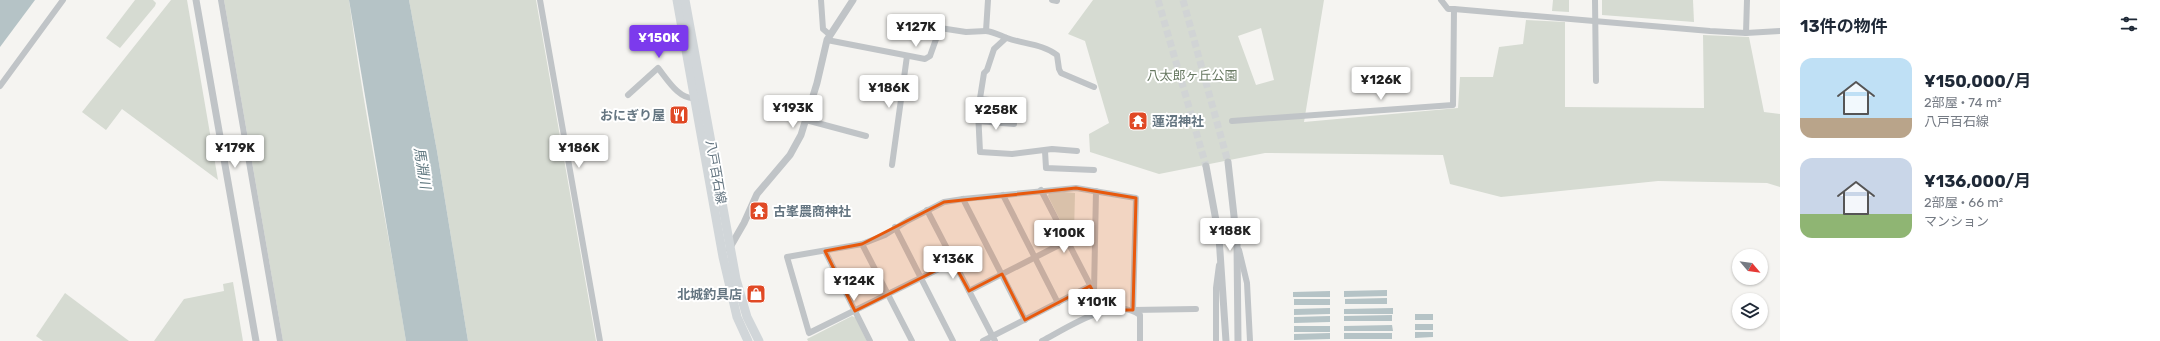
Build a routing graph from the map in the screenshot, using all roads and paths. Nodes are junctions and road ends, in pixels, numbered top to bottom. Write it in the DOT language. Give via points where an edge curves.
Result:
graph roads {
  1 [pos="63,0"];
  2 [pos="196,0"];
  3 [pos="220,0"];
  4 [pos="540,0"];
  5 [pos="678,0"];
  6 [pos="685,0"];
  7 [pos="821,0"];
  8 [pos="853,0"];
  9 [pos="988,0"];
  10 [pos="1442,0"];
  11 [pos="1595,0"];
  12 [pos="1747,0"];
  13 [pos="1454,9"];
  14 [pos="1596,22"];
  15 [pos="986,31"];
  16 [pos="1746,32"];
  17 [pos="1780,32"];
  18 [pos="828,37"];
  19 [pos="1006,38"];
  20 [pos="907,56"];
  21 [pos="1596,81"];
  22 [pos="0,86"];
  23 [pos="1094,86"];
  24 [pos="628,95"];
  25 [pos="695,98"];
  26 [pos="980,98"];
  27 [pos="1017,103"];
  28 [pos="806,120"];
  29 [pos="978,121"];
  30 [pos="1232,121"];
  31 [pos="1014,124"];
  32 [pos="866,136"];
  33 [pos="1045,151"];
  34 [pos="1077,151"];
  35 [pos="1228,162"];
  36 [pos="892,165"];
  37 [pos="1206,166"];
  38 [pos="1094,170"];
  39 [pos="1041,190"];
  40 [pos="1096,191"];
  41 [pos="1003,195"];
  42 [pos="963,199"];
  43 [pos="927,210"];
  44 [pos="895,227"];
  45 [pos="1067,241"];
  46 [pos="1237,243"];
  47 [pos="862,244"];
  48 [pos="730,248"];
  49 [pos="825,251"];
  50 [pos="1220,253"];
  51 [pos="722,257"];
  52 [pos="1035,257"];
  53 [pos="953,262"];
  54 [pos="1002,274"];
  55 [pos="920,278"];
  56 [pos="1090,286"];
  57 [pos="969,291"];
  58 [pos="1094,292"];
  59 [pos="888,295"];
  60 [pos="1058,303"];
  61 [pos="1196,309"];
  62 [pos="1103,310"];
  63 [pos="1133,310"];
  64 [pos="855,311"];
  65 [pos="1025,320"];
  66 [pos="994,339"];
  67 [pos="256,341"];
  68 [pos="280,341"];
  69 [pos="600,341"];
  70 [pos="748,341"];
  71 [pos="759,341"];
  72 [pos="870,341"];
  73 [pos="912,341"];
  74 [pos="953,341"];
  75 [pos="983,341"];
  76 [pos="1042,341"];
  77 [pos="1140,341"];
  78 [pos="1216,341"];
  79 [pos="1226,341"];
  80 [pos="1238,341"];
  81 [pos="1250,341"];
  1 -- 22 [label="street"];
  2 -- 67 [label="street"];
  3 -- 68 [label="street"];
  4 -- 69 [label="street"];
  5 -- 25 [label="main road, 八戸百石線"];
  6 -- 48 [label="main road, 八戸百石線"];
  7 -- 18 [label="street" via="823,29"];
  8 -- 18 [label="street"];
  9 -- 15 [label="street"];
  10 -- 13 [label="street" via="1448,9"];
  11 -- 14 [label="street"];
  12 -- 16 [label="street"];
  13 -- 14 [label="street"];
  13 -- 30 [label="street" via="1453,106"];
  14 -- 16 [label="street"];
  14 -- 21 [label="street"];
  15 -- 19 [label="street" via="995,32"];
  15 -- 20 [label="street" via="966,32 940,28 930,56 925,59"];
  16 -- 17 [label="street"];
  18 -- 20 [label="street"];
  18 -- 28 [label="street"];
  19 -- 23 [label="street" via="1053,52 1057,56 1058,69 1061,73"];
  19 -- 26 [label="street" via="994,49 989,60 984,72"];
  20 -- 36 [label="street"];
  24 -- 25 [label="street" via="658,68 685,98"];
  25 -- 51 [label="main road, 八戸百石線"];
  26 -- 27 [label="street"];
  26 -- 29 [label="street"];
  28 -- 32 [label="street"];
  28 -- 48 [label="street" via="790,155 757,194"];
  29 -- 31 [label="street"];
  29 -- 33 [label="street" via="980,152 1012,154"];
  33 -- 34 [label="street"];
  33 -- 38 [label="street" via="1046,168"];
  35 -- 46 [label="street"];
  37 -- 50 [label="street"];
  39 -- 40 [label="street" via="1076,188"];
  39 -- 41 [label="street"];
  39 -- 45 [label="street"];
  40 -- 58 [label="street"];
  40 -- 63 [label="street" via="1136,198"];
  41 -- 42 [label="street"];
  41 -- 52 [label="street"];
  42 -- 43 [label="street" via="944,202"];
  42 -- 54 [label="street"];
  43 -- 44 [label="street"];
  43 -- 53 [label="street"];
  44 -- 47 [label="street" via="885,235"];
  44 -- 55 [label="street"];
  45 -- 52 [label="street"];
  45 -- 56 [label="street"];
  46 -- 80 [label="street"];
  46 -- 81 [label="street" via="1247,283"];
  47 -- 49 [label="street"];
  47 -- 59 [label="street"];
  48 -- 51 [label="street"];
  48 -- 71 [label="main road, 八戸百石線" via="741,300"];
  49 -- 64 [label="street"];
  49 -- 64 [label="street" via="787,257 809,333"];
  50 -- 78 [label="street" via="1216,288"];
  50 -- 79 [label="street"];
  51 -- 70 [label="main road, 八戸百石線" via="737,317"];
  52 -- 54 [label="street"];
  52 -- 60 [label="street"];
  53 -- 55 [label="street"];
  53 -- 57 [label="street"];
  54 -- 57 [label="street"];
  54 -- 65 [label="street"];
  55 -- 59 [label="street"];
  55 -- 74 [label="street"];
  56 -- 58 [label="street"];
  56 -- 60 [label="street"];
  57 -- 66 [label="street"];
  58 -- 62 [label="street"];
  59 -- 64 [label="street"];
  59 -- 73 [label="street"];
  60 -- 65 [label="street"];
  61 -- 63 [label="street"];
  62 -- 63 [label="street"];
  62 -- 76 [label="street"];
  63 -- 77 [label="street" via="1140,315"];
  64 -- 72 [label="street"];
  65 -- 66 [label="street"];
  66 -- 75 [label="street"];
}
